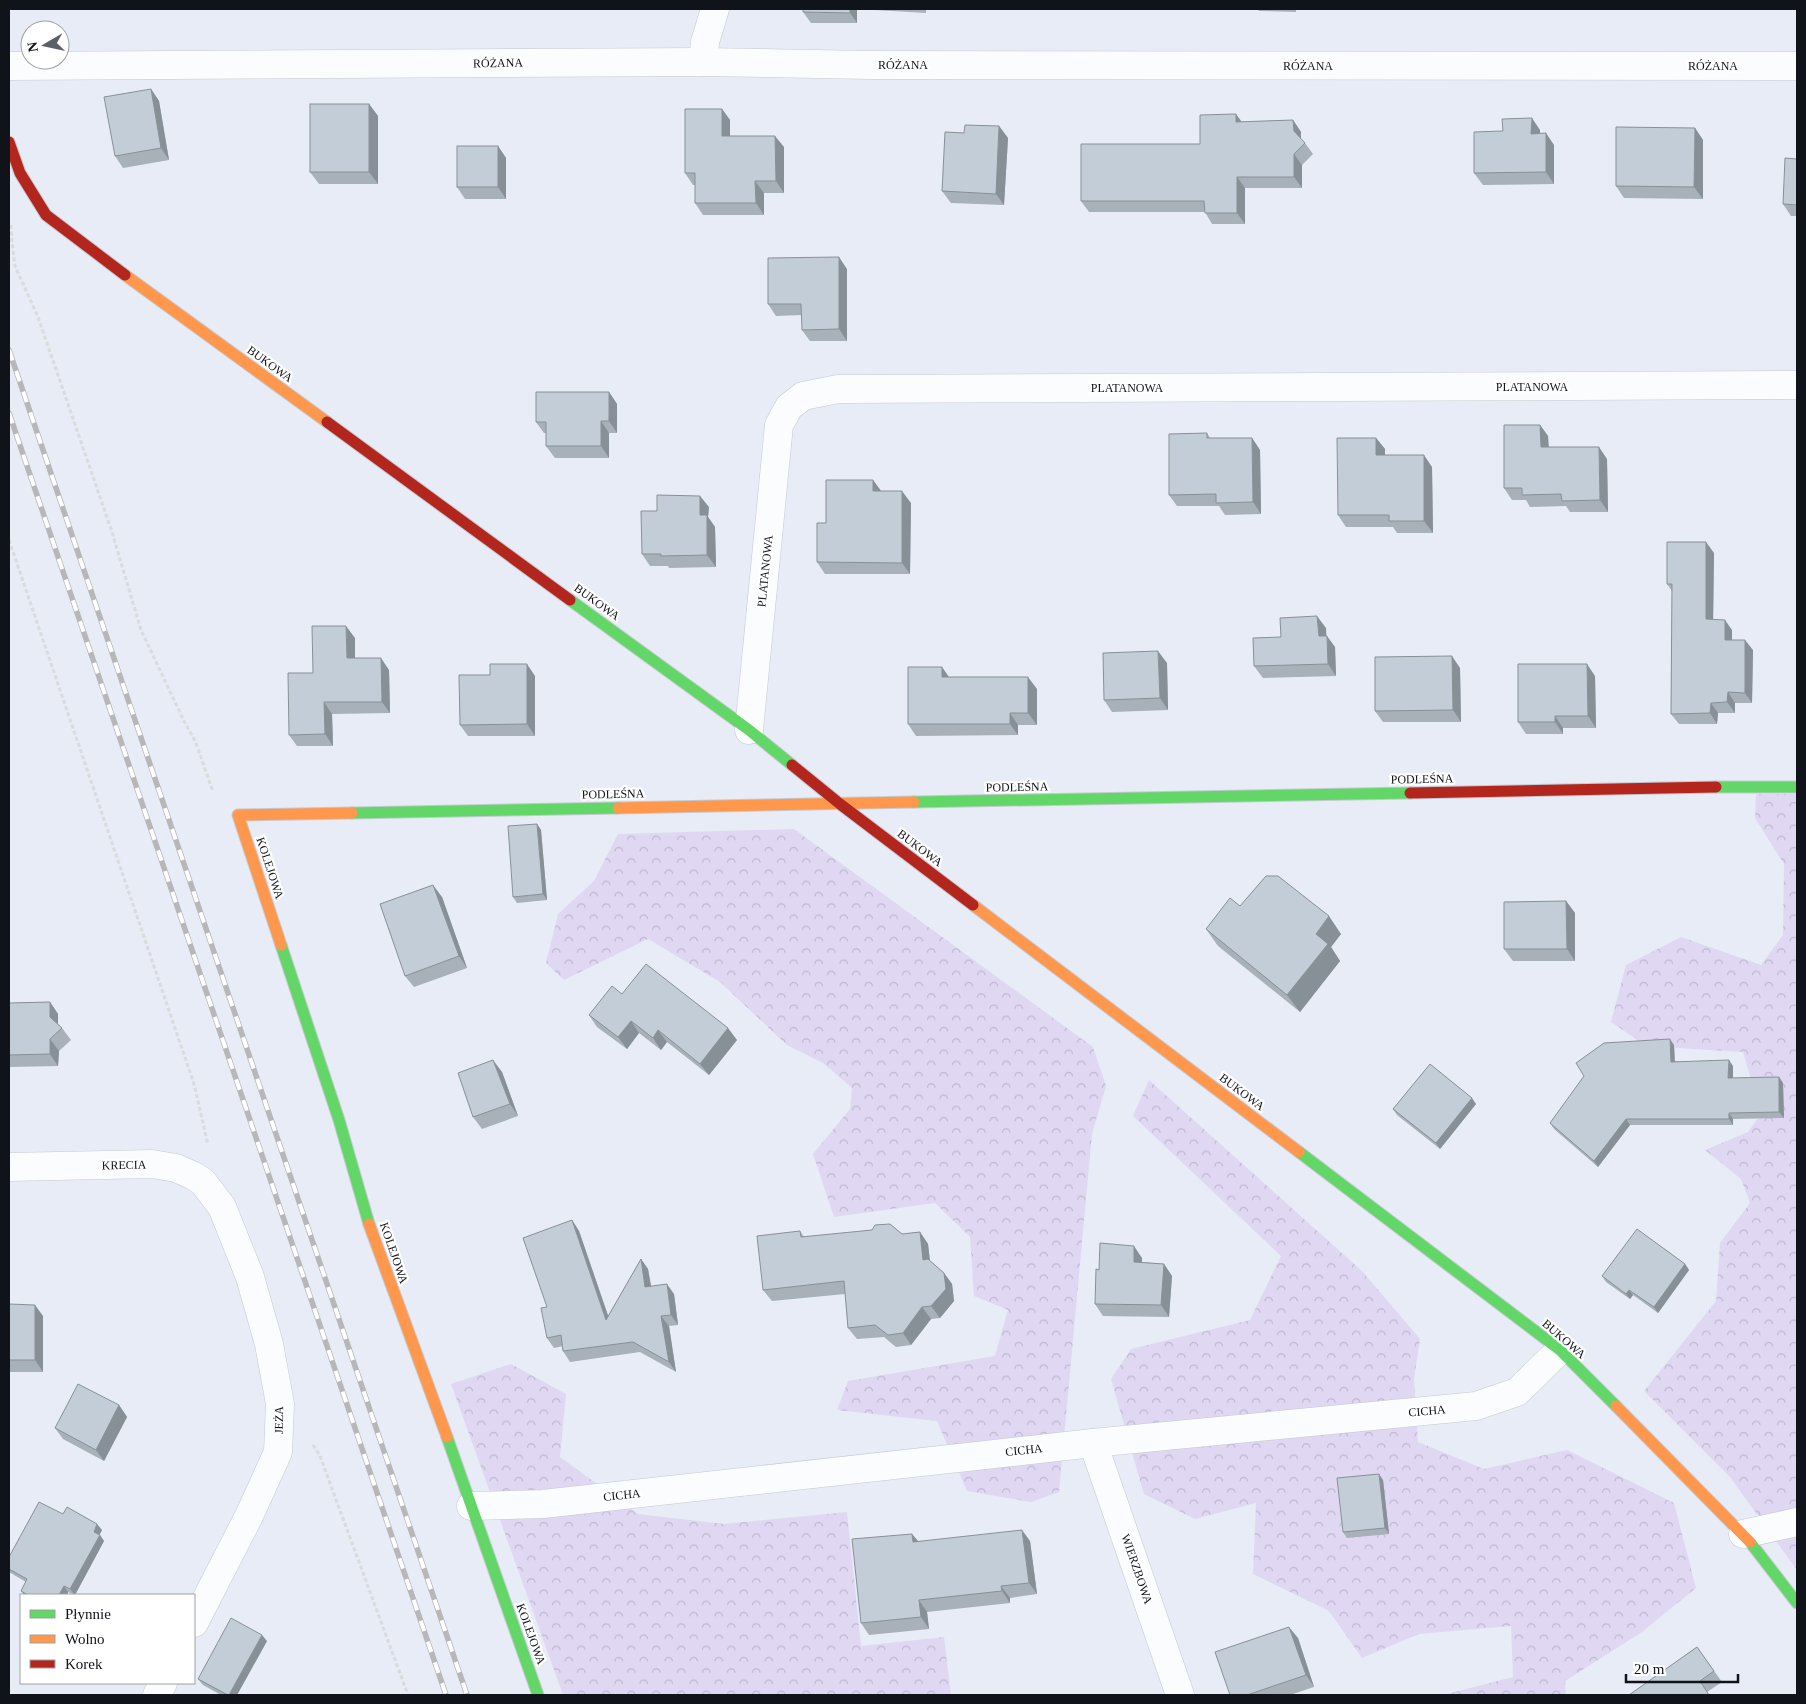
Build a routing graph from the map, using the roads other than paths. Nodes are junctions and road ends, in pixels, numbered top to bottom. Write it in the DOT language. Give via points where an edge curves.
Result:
graph roads {
  1 [pos="716,9"];
  2 [pos="703,62"];
  3 [pos="9,66"];
  4 [pos="1797,66"];
  5 [pos="9,142"];
  6 [pos="1797,385"];
  7 [pos="750,730"];
  8 [pos="1797,788"];
  9 [pos="840,804"];
  10 [pos="238,814"];
  11 [pos="9,1167"];
  12 [pos="222,1207"];
  13 [pos="1560,1350"];
  14 [pos="1093,1442"];
  15 [pos="470,1506"];
  16 [pos="1797,1522"];
  17 [pos="1743,1534"];
  18 [pos="1797,1603"];
  19 [pos="195,1621"];
  20 [pos="538,1695"];
  21 [pos="1180,1695"];
  1 -- 2 [label="street" via="705,42"];
  2 -- 3 [label="street, RÓŻANA"];
  2 -- 4 [label="street, RÓŻANA"];
  5 -- 7 [label="street, BUKOWA" via="20,173 46,215"];
  6 -- 7 [label="street, PLATANOWA" via="838,389 803,396 789,407 779,425"];
  7 -- 9 [label="street, BUKOWA"];
  8 -- 9 [label="street, PODLEŚNA"];
  9 -- 10 [label="street, PODLEŚNA"];
  9 -- 13 [label="street, BUKOWA"];
  10 -- 15 [label="street, KOLEJOWA" via="396,1302 411,1336"];
  11 -- 12 [label="street, KRECIA" via="152,1164 176,1168 203,1182"];
  12 -- 19 [label="street, JEŻA" via="250,1277 269,1344 280,1404 278,1452"];
  13 -- 14 [label="street, CICHA" via="1518,1392 1476,1406"];
  13 -- 17 [label="street, BUKOWA"];
  14 -- 15 [label="street, CICHA" via="543,1504"];
  14 -- 21 [label="street, WIERZBOWA"];
  15 -- 20 [label="street, KOLEJOWA"];
  16 -- 17 [label="street"];
  17 -- 18 [label="street, BUKOWA"];
}
